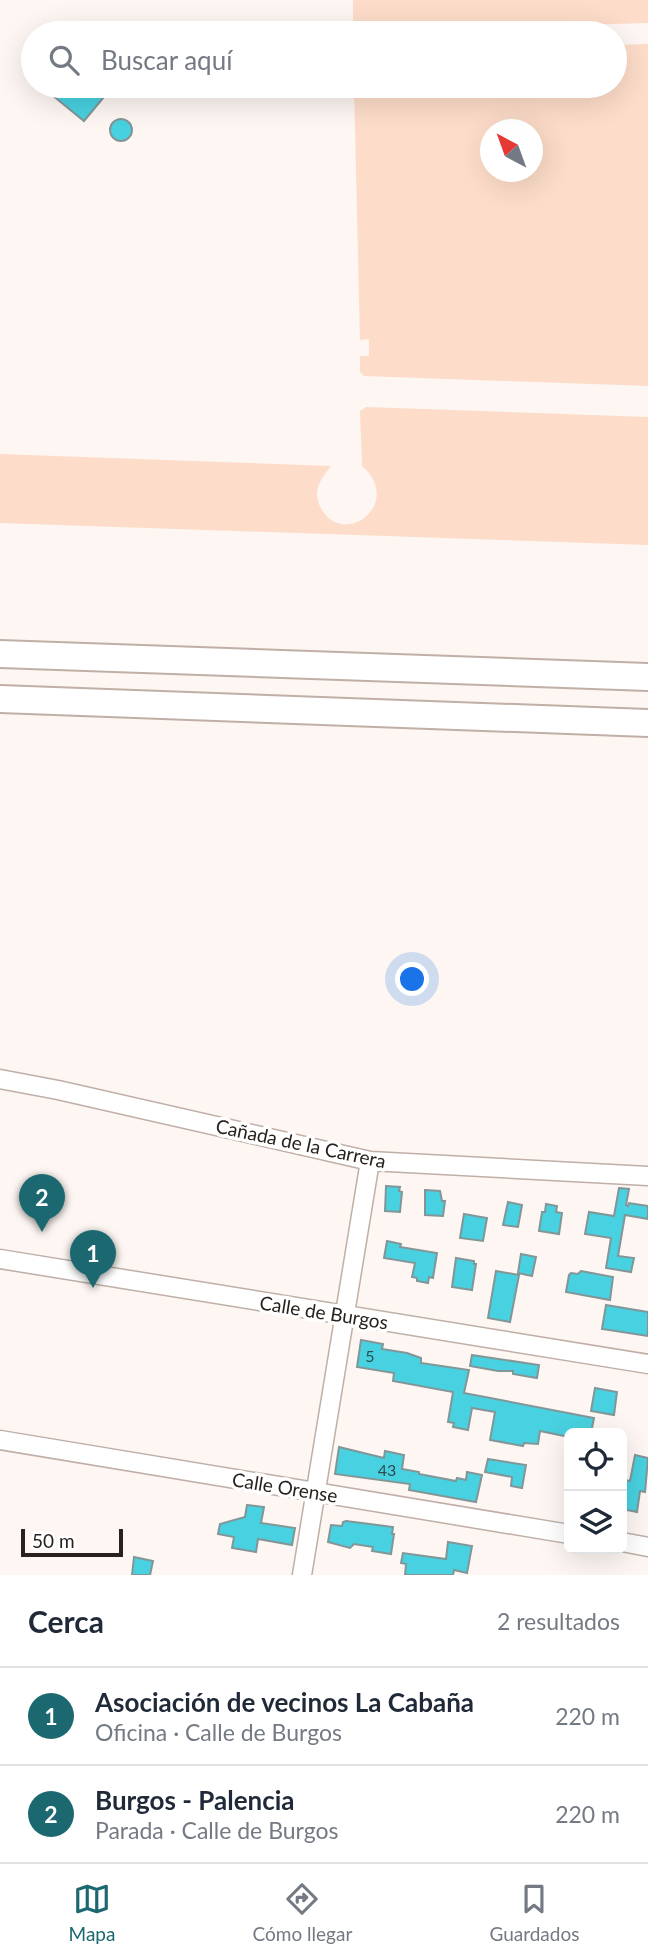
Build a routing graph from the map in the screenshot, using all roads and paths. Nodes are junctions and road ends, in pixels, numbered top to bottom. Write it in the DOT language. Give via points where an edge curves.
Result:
graph roads {
  1 [pos="0,654"];
  2 [pos="648,677"];
  3 [pos="0,699"];
  4 [pos="648,723"];
  5 [pos="0,1079"];
  6 [pos="370,1161"];
  7 [pos="648,1176"];
  8 [pos="0,1259"];
  9 [pos="344,1315"];
  10 [pos="648,1364"];
  11 [pos="0,1440"];
  12 [pos="316,1493"];
  13 [pos="564,1533"];
  14 [pos="627,1543"];
  15 [pos="648,1547"];
  16 [pos="302,1575"];
  1 -- 2 [label="highway"];
  3 -- 4 [label="highway"];
  5 -- 6 [label="street, Cañada de la Carrera"];
  6 -- 7 [label="street, Cañada de la Carrera"];
  6 -- 9 [label="street"];
  8 -- 9 [label="street, Calle de Burgos"];
  9 -- 10 [label="street, Calle de Burgos"];
  9 -- 12 [label="street"];
  11 -- 12 [label="street, Calle Orense"];
  12 -- 13 [label="street, Calle Orense"];
  12 -- 16 [label="street"];
  14 -- 15 [label="street"];
}
